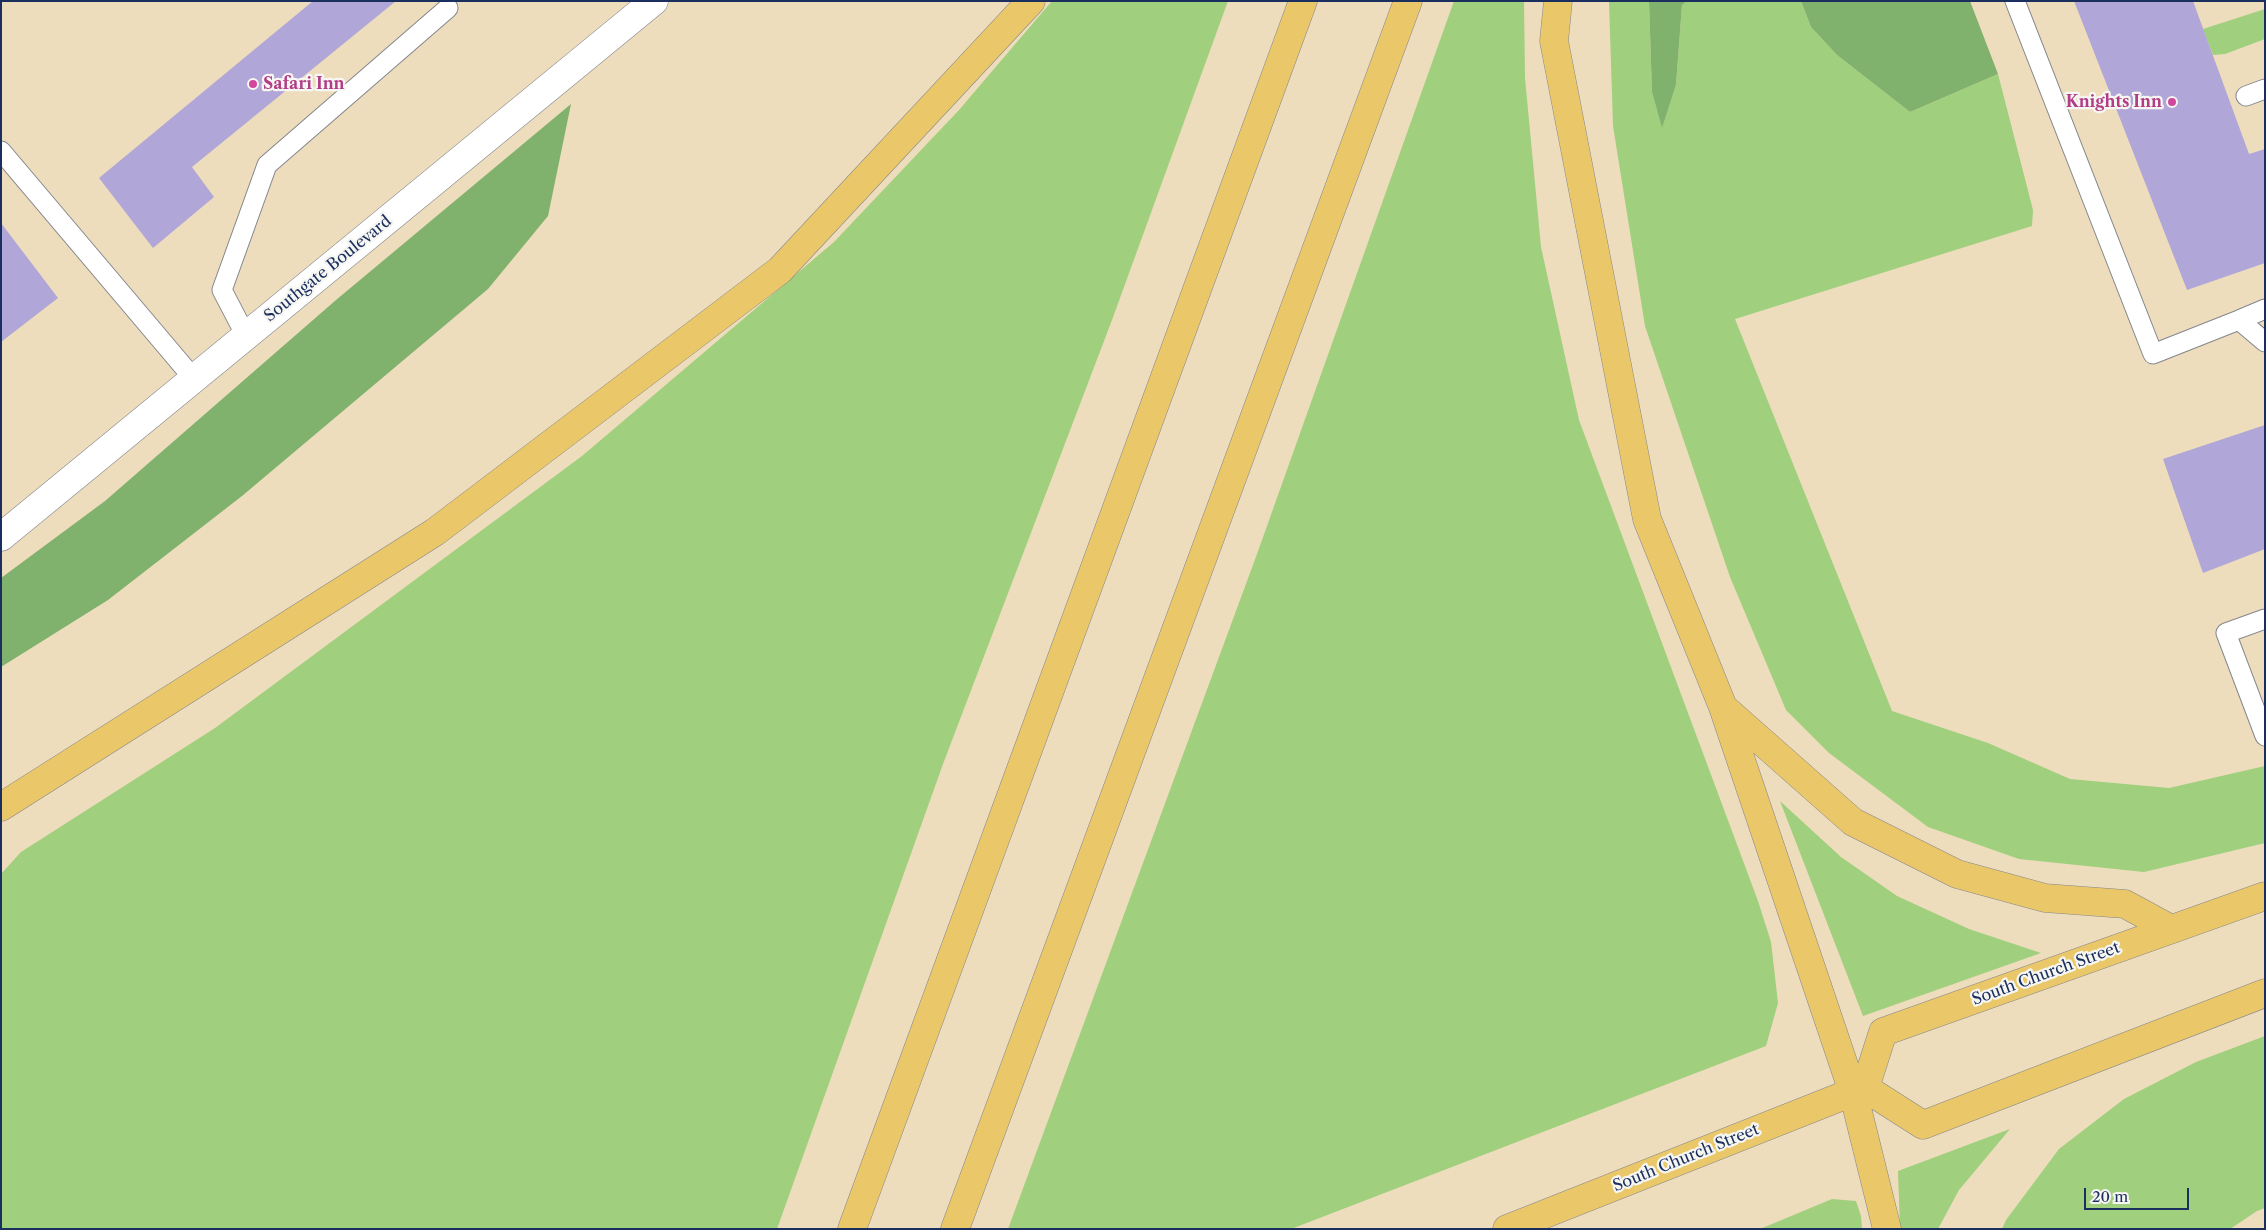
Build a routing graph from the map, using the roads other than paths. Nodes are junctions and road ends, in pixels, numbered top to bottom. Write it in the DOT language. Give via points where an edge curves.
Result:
graph roads {
  1 [pos="654,1"];
  2 [pos="1031,1"];
  3 [pos="1303,1"];
  4 [pos="1408,1"];
  5 [pos="1558,1"];
  6 [pos="2015,1"];
  7 [pos="448,8"];
  8 [pos="2265,89"];
  9 [pos="2246,96"];
  10 [pos="1,151"];
  11 [pos="2265,309"];
  12 [pos="2239,320"];
  13 [pos="246,336"];
  14 [pos="2265,342"];
  15 [pos="194,379"];
  16 [pos="1,537"];
  17 [pos="2265,619"];
  18 [pos="1723,707"];
  19 [pos="2265,736"];
  20 [pos="1,807"];
  21 [pos="2265,896"];
  22 [pos="2171,929"];
  23 [pos="2265,994"];
  24 [pos="1859,1090"];
  25 [pos="852,1229"];
  26 [pos="955,1229"];
  27 [pos="1507,1229"];
  28 [pos="1887,1229"];
  1 -- 13 [label="street, Southgate Boulevard"];
  2 -- 20 [label="highway" via="780,270 435,532"];
  3 -- 25 [label="highway"];
  4 -- 26 [label="highway"];
  5 -- 18 [label="highway" via="1554,40 1647,519"];
  6 -- 12 [label="lane" via="2153,354"];
  7 -- 13 [label="lane" via="266,165 222,290"];
  8 -- 9 [label="lane"];
  10 -- 15 [label="lane"];
  11 -- 12 [label="lane"];
  12 -- 14 [label="lane"];
  13 -- 15 [label="street, Southgate Boulevard"];
  15 -- 16 [label="street, Southgate Boulevard"];
  17 -- 19 [label="lane" via="2226,633"];
  18 -- 22 [label="highway" via="1853,822 1948,870 2045,898 2125,904"];
  18 -- 24 [label="highway"];
  21 -- 22 [label="highway, South Church Street"];
  22 -- 24 [label="highway, South Church Street" via="1883,1032"];
  23 -- 24 [label="highway" via="1922,1125"];
  24 -- 27 [label="highway, South Church Street"];
  24 -- 28 [label="highway"];
}
